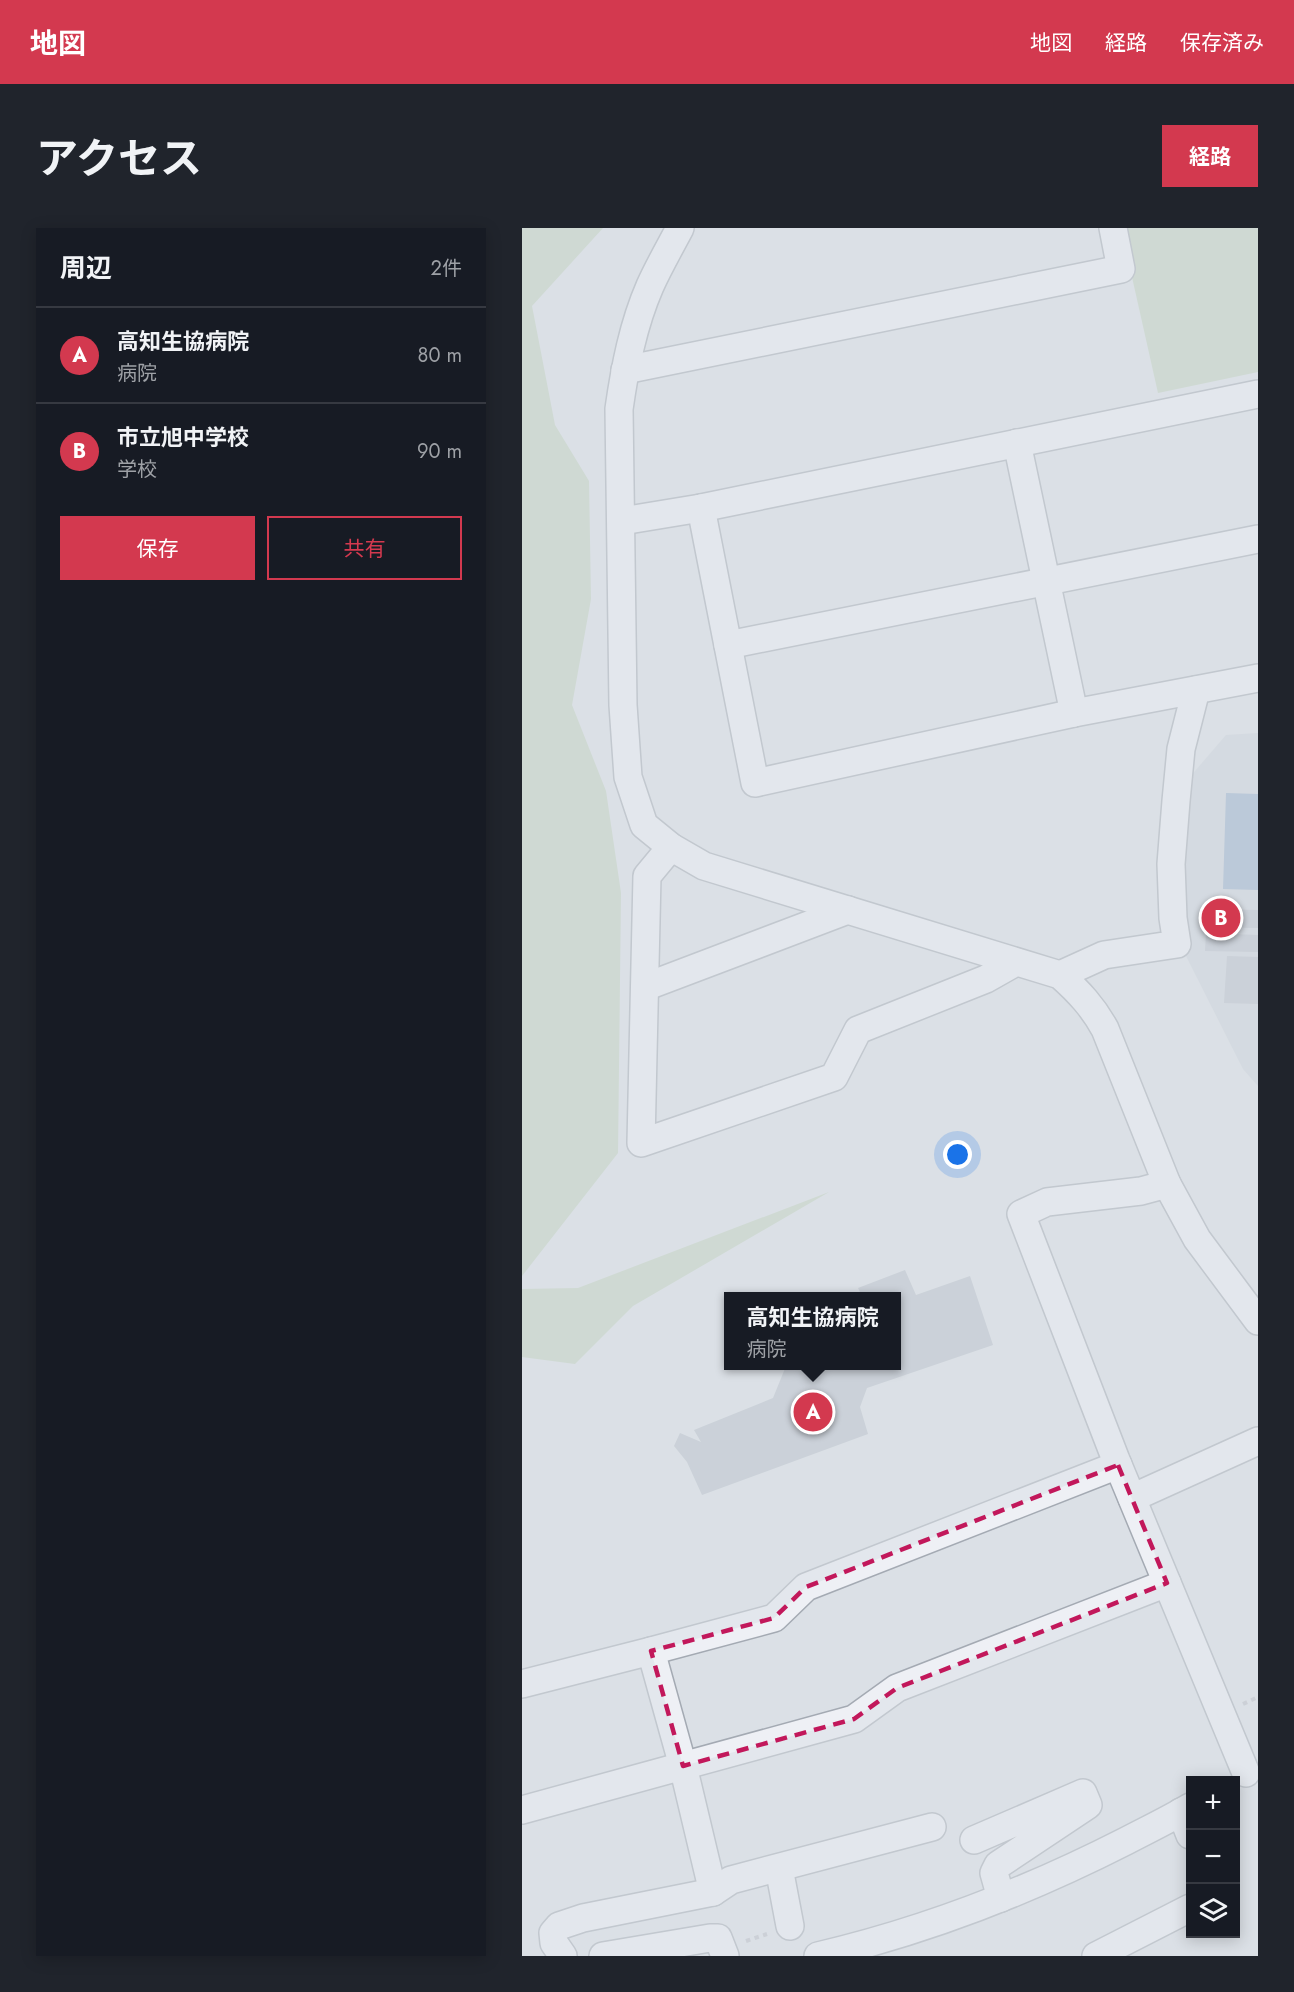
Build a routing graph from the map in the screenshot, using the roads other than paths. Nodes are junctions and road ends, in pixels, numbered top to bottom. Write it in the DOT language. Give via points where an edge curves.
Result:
graph roads {
  1 [pos="680,228"];
  2 [pos="1113,228"];
  3 [pos="624,370"];
  4 [pos="1258,394"];
  5 [pos="1017,443"];
  6 [pos="701,508"];
  7 [pos="622,521"];
  8 [pos="1258,539"];
  9 [pos="1046,581"];
  10 [pos="728,645"];
  11 [pos="1258,678"];
  12 [pos="1196,690"];
  13 [pos="1074,713"];
  14 [pos="671,847"];
  15 [pos="848,910"];
  16 [pos="1016,962"];
  17 [pos="1060,975"];
  18 [pos="645,987"];
  19 [pos="1167,1184"];
  20 [pos="1256,1312"];
  21 [pos="1258,1441"];
  22 [pos="1118,1465"];
  23 [pos="1132,1497"];
  24 [pos="1167,1582"];
  25 [pos="651,1651"];
  26 [pos="522,1684"];
  27 [pos="682,1766"];
  28 [pos="1246,1774"];
  29 [pos="522,1810"];
  30 [pos="1186,1819"];
  31 [pos="932,1827"];
  32 [pos="974,1840"];
  33 [pos="779,1868"];
  34 [pos="714,1892"];
  35 [pos="1001,1898"];
  36 [pos="1186,1911"];
  37 [pos="790,1926"];
  38 [pos="563,1956"];
  39 [pos="603,1956"];
  40 [pos="725,1956"];
  41 [pos="818,1956"];
  42 [pos="1096,1956"];
  1 -- 3 [label="street" via="650,287"];
  2 -- 3 [label="street" via="1121,269"];
  3 -- 7 [label="street" via="619,409"];
  4 -- 5 [label="street"];
  5 -- 6 [label="street"];
  5 -- 9 [label="street"];
  6 -- 7 [label="street"];
  6 -- 10 [label="street"];
  7 -- 14 [label="street" via="623,705 628,777 644,825"];
  8 -- 9 [label="street"];
  9 -- 10 [label="street"];
  9 -- 13 [label="street"];
  10 -- 13 [label="street" via="756,783"];
  11 -- 12 [label="street"];
  12 -- 13 [label="street"];
  12 -- 17 [label="street" via="1182,749 1174,822 1171,864 1177,944 1104,955"];
  14 -- 15 [label="street" via="704,866"];
  14 -- 18 [label="street" via="647,876"];
  15 -- 16 [label="street"];
  15 -- 18 [label="street"];
  16 -- 17 [label="street"];
  16 -- 18 [label="street" via="986,979 858,1030 834,1077 641,1143"];
  17 -- 19 [label="street" via="1090,1005 1105,1029"];
  19 -- 20 [label="street" via="1197,1239"];
  19 -- 22 [label="street" via="1141,1191 1047,1202 1021,1214"];
  21 -- 23 [label="street"];
  22 -- 23 [label="street"];
  22 -- 25 [label="street" via="806,1587 774,1618"];
  23 -- 24 [label="street"];
  24 -- 27 [label="street" via="897,1688 854,1719"];
  24 -- 28 [label="street"];
  25 -- 26 [label="street"];
  25 -- 27 [label="street"];
  27 -- 29 [label="street"];
  27 -- 34 [label="street"];
  30 -- 35 [label="street"];
  31 -- 33 [label="street"];
  32 -- 35 [label="street" via="1083,1793 1088,1805 998,1865 994,1873"];
  33 -- 34 [label="street" via="731,1880"];
  33 -- 37 [label="street"];
  34 -- 38 [label="street" via="559,1926 553,1933 554,1943"];
  35 -- 41 [label="street" via="886,1939"];
  36 -- 42 [label="street"];
  39 -- 40 [label="street" via="718,1938"];
}
